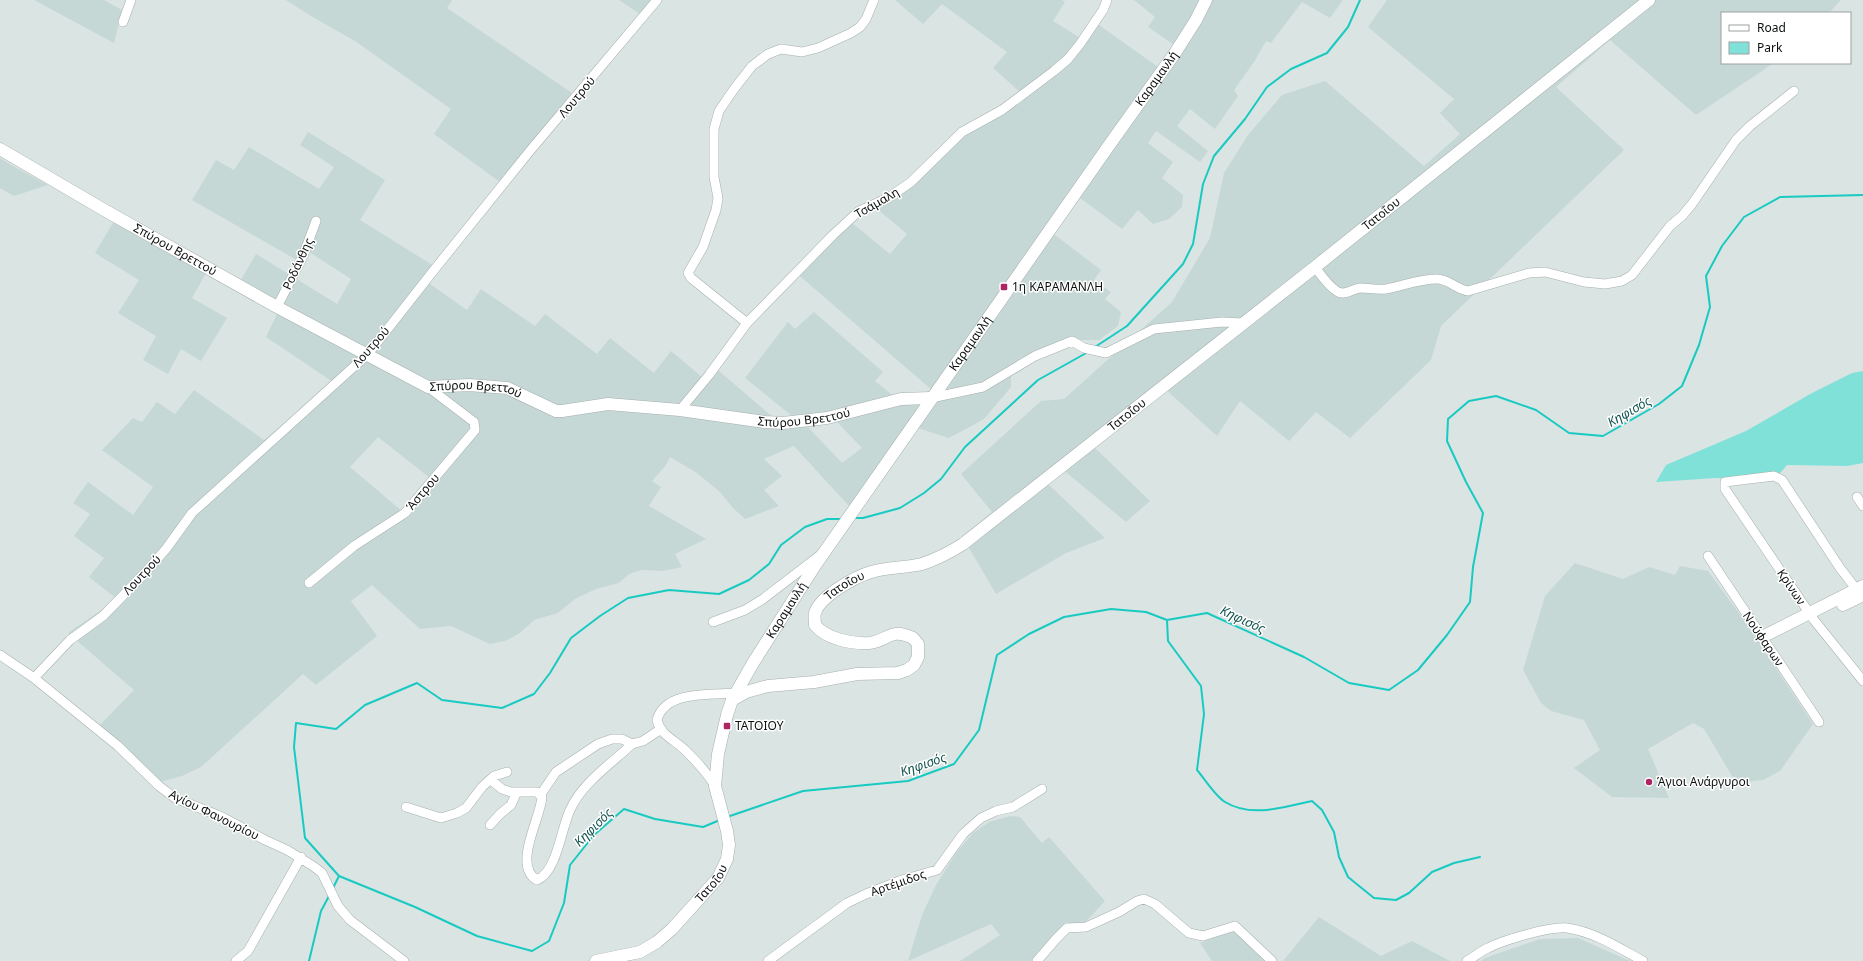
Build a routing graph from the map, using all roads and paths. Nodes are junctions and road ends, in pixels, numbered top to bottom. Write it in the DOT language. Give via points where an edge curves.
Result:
graph roads {
  1 [pos="132,0"];
  2 [pos="657,0"];
  3 [pos="874,0"];
  4 [pos="1107,0"];
  5 [pos="1206,0"];
  6 [pos="1649,0"];
  7 [pos="123,22"];
  8 [pos="1794,91"];
  9 [pos="0,149"];
  10 [pos="316,221"];
  11 [pos="1315,267"];
  12 [pos="277,307"];
  13 [pos="747,323"];
  14 [pos="1242,323"];
  15 [pos="368,354"];
  16 [pos="428,387"];
  17 [pos="931,398"];
  18 [pos="680,410"];
  19 [pos="1857,497"];
  20 [pos="1863,506"];
  21 [pos="826,550"];
  22 [pos="1708,556"];
  23 [pos="309,583"];
  24 [pos="1861,592"];
  25 [pos="1812,617"];
  26 [pos="714,622"];
  27 [pos="1765,641"];
  28 [pos="0,655"];
  29 [pos="753,663"];
  30 [pos="34,678"];
  31 [pos="1863,681"];
  32 [pos="760,685"];
  33 [pos="775,686"];
  34 [pos="735,694"];
  35 [pos="1819,722"];
  36 [pos="661,729"];
  37 [pos="632,744"];
  38 [pos="507,772"];
  39 [pos="491,780"];
  40 [pos="715,786"];
  41 [pos="1042,789"];
  42 [pos="516,794"];
  43 [pos="541,794"];
  44 [pos="406,807"];
  45 [pos="490,826"];
  46 [pos="301,857"];
  47 [pos="236,961"];
  48 [pos="404,961"];
  49 [pos="596,961"];
  50 [pos="768,961"];
  51 [pos="1038,961"];
  52 [pos="1272,961"];
  53 [pos="1467,961"];
  54 [pos="1643,961"];
  1 -- 7 [label="street"];
  2 -- 15 [label="street, Λουτρού" via="529,152"];
  3 -- 13 [label="street" via="866,19 851,33 818,48 802,52 781,49 768,54 752,66 719,111 714,129 714,177 718,198 716,210 703,247 688,273"];
  4 -- 13 [label="street, Τσάμαλη" via="1074,52 1054,71 1002,110 962,132 899,191 859,211"];
  5 -- 17 [label="street, Καραμανλή" via="1175,53"];
  6 -- 11 [label="street, Τατοΐου"];
  8 -- 11 [label="street" via="1736,140 1692,204 1670,226 1632,275 1622,281 1605,284 1584,282 1545,272 1529,273 1468,291 1440,279 1422,280 1387,289 1360,288 1343,294 1328,284"];
  9 -- 12 [label="street, Σπύρου Βρεττού"];
  10 -- 12 [label="street, Ροδάνθης" via="303,256"];
  11 -- 14 [label="street, Τατοΐου"];
  12 -- 15 [label="street, Σπύρου Βρεττού"];
  13 -- 18 [label="street, Τσάμαλη"];
  14 -- 17 [label="street" via="1222,322 1154,329 1106,353 1084,348 1072,341 1035,356 983,387"];
  14 -- 33 [label="street, Τατοΐου" via="954,550 945,556 920,564 862,575 835,591 818,607 815,625 826,635 835,638 869,643 897,633 913,638 919,649 914,665 898,673 857,674"];
  15 -- 16 [label="street, Σπύρου Βρεττού"];
  15 -- 30 [label="street, Λουτρού" via="192,513 143,575 103,616 70,640"];
  16 -- 18 [label="street, Σπύρου Βρεττού" via="469,385 507,388 562,412 608,404"];
  16 -- 23 [label="street, Άστρου" via="474,422 474,430 402,516 354,546"];
  17 -- 18 [label="street, Σπύρου Βρεττού" via="901,399 827,418 783,423"];
  17 -- 21 [label="street, Καραμανλή"];
  19 -- 20 [label="street"];
  21 -- 26 [label="street" via="763,599 745,610"];
  21 -- 29 [label="street, Καραμανλή"];
  22 -- 27 [label="street, Νούφαρων"];
  24 -- 25 [label="street"];
  24 -- 25 [label="street, Κρίνων" via="1782,480 1774,476 1728,480 1725,482 1725,489"];
  25 -- 27 [label="street"];
  25 -- 31 [label="street, Κρίνων"];
  27 -- 35 [label="street, Νούφαρων"];
  28 -- 30 [label="street, Αγίου Φανουρίου"];
  29 -- 32 [label="street" via="752,675"];
  29 -- 34 [label="street, Καραμανλή"];
  30 -- 46 [label="street, Αγίου Φανουρίου" via="118,746 174,798 208,810"];
  32 -- 33 [label="street, Τατοΐου"];
  32 -- 34 [label="street, Τατοΐου"];
  33 -- 34 [label="street, Τατοΐου"];
  34 -- 36 [label="street" via="670,701 664,706 657,720"];
  34 -- 40 [label="street, Τατοΐου" via="720,740"];
  36 -- 37 [label="street" via="643,741"];
  36 -- 40 [label="street" via="699,765"];
  37 -- 43 [label="street" via="622,739 612,739 598,744 556,772"];
  37 -- 43 [label="street" via="578,795 570,810 552,863 542,878 537,880 532,876 526,858 530,835 542,800"];
  38 -- 39 [label="street" via="494,776"];
  39 -- 42 [label="street" via="502,789"];
  39 -- 44 [label="street" via="482,787 466,808 448,816 441,818"];
  40 -- 49 [label="street, Τατοΐου" via="729,845 727,858 718,878 657,942 640,952"];
  41 -- 50 [label="street, Αρτέμιδος" via="1013,807 981,818 963,834 937,870 902,880 847,903"];
  42 -- 43 [label="street" via="533,791"];
  42 -- 45 [label="street" via="511,805"];
  46 -- 47 [label="street" via="248,950"];
  46 -- 48 [label="street, Αγίου Φανουρίου" via="322,873 338,906 362,930"];
  51 -- 52 [label="street" via="1067,928 1086,927 1144,899 1155,904 1189,933 1203,936 1235,926"];
  53 -- 54 [label="street" via="1488,948 1542,930 1567,928 1619,947"];
}
